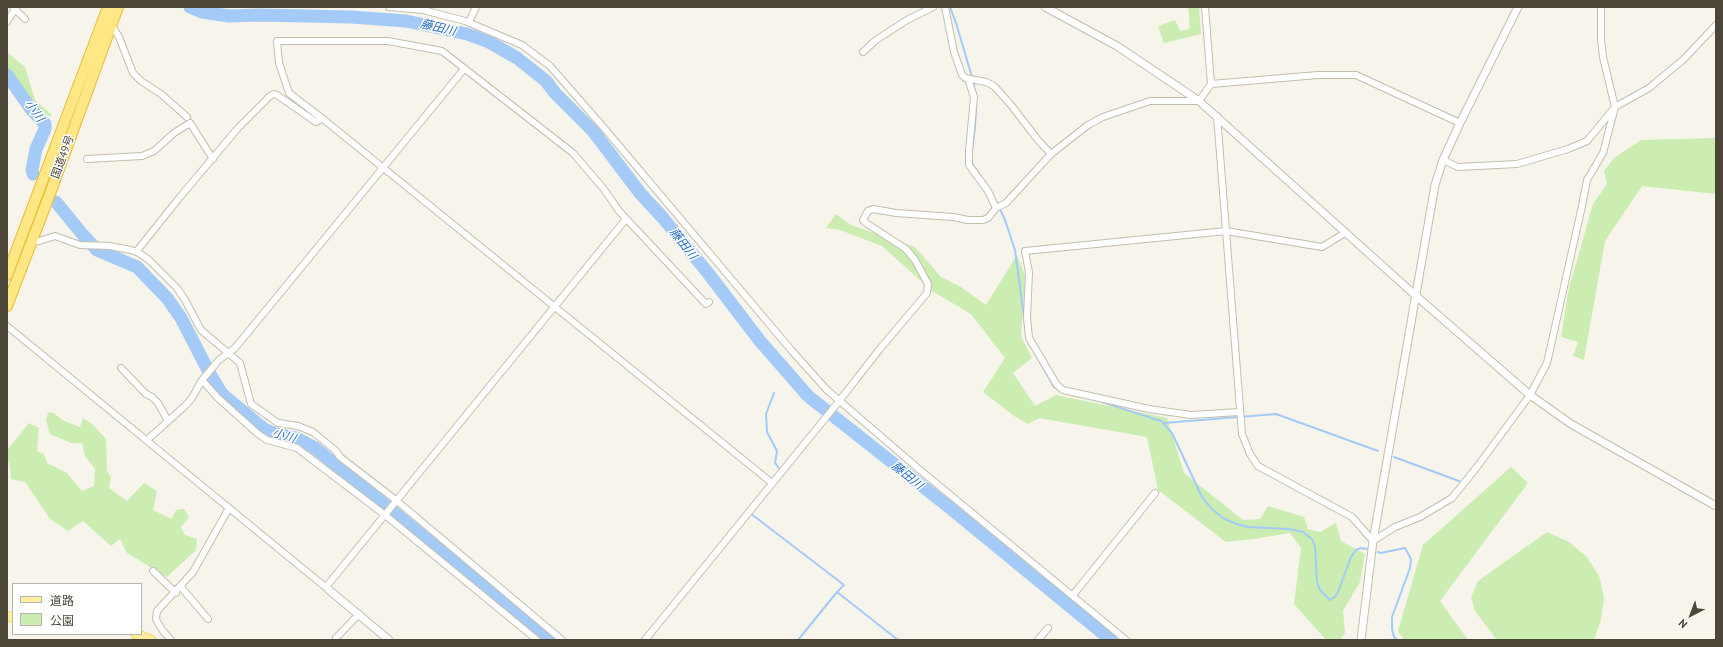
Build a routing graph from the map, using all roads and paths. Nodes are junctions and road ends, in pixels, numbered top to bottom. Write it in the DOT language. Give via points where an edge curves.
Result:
graph roads {
  1 [pos="108,7"];
  2 [pos="118,7"];
  3 [pos="389,7"];
  4 [pos="476,7"];
  5 [pos="933,7"];
  6 [pos="945,7"];
  7 [pos="1045,7"];
  8 [pos="1205,7"];
  9 [pos="1518,7"];
  10 [pos="1601,7"];
  11 [pos="14,8"];
  12 [pos="25,19"];
  13 [pos="7,22"];
  14 [pos="469,22"];
  15 [pos="112,25"];
  16 [pos="1716,25"];
  17 [pos="863,52"];
  18 [pos="464,69"];
  19 [pos="968,79"];
  20 [pos="1211,84"];
  21 [pos="1199,101"];
  22 [pos="1615,106"];
  23 [pos="1217,116"];
  24 [pos="187,117"];
  25 [pos="321,119"];
  26 [pos="1460,123"];
  27 [pos="1052,154"];
  28 [pos="87,159"];
  29 [pos="213,159"];
  30 [pos="1443,160"];
  31 [pos="383,168"];
  32 [pos="996,208"];
  33 [pos="626,219"];
  34 [pos="1226,231"];
  35 [pos="1345,233"];
  36 [pos="31,242"];
  37 [pos="136,252"];
  38 [pos="7,276"];
  39 [pos="1415,295"];
  40 [pos="709,302"];
  41 [pos="7,306"];
  42 [pos="555,308"];
  43 [pos="7,326"];
  44 [pos="229,353"];
  45 [pos="121,368"];
  46 [pos="1050,374"];
  47 [pos="204,377"];
  48 [pos="1043,378"];
  49 [pos="1530,395"];
  50 [pos="840,400"];
  51 [pos="1239,412"];
  52 [pos="168,421"];
  53 [pos="147,440"];
  54 [pos="772,483"];
  55 [pos="1155,493"];
  56 [pos="397,501"];
  57 [pos="1716,506"];
  58 [pos="229,508"];
  59 [pos="385,515"];
  60 [pos="1373,541"];
  61 [pos="153,571"];
  62 [pos="181,587"];
  63 [pos="327,589"];
  64 [pos="176,593"];
  65 [pos="1073,595"];
  66 [pos="358,614"];
  67 [pos="208,619"];
  68 [pos="1048,628"];
  69 [pos="138,635"];
  70 [pos="336,638"];
  71 [pos="151,640"];
  72 [pos="171,640"];
  73 [pos="389,640"];
  74 [pos="537,640"];
  75 [pos="562,640"];
  76 [pos="645,640"];
  77 [pos="1038,640"];
  78 [pos="1126,640"];
  79 [pos="1362,640"];
  1 -- 38 [label="highway, 国道49号"];
  2 -- 15 [label="highway, 国道49号"];
  3 -- 14 [label="street" via="423,10"];
  4 -- 14 [label="street"];
  5 -- 17 [label="street" via="907,20 876,40"];
  6 -- 19 [label="street" via="954,52 962,75"];
  7 -- 21 [label="street" via="1117,46"];
  8 -- 20 [label="street"];
  9 -- 26 [label="street"];
  10 -- 22 [label="street" via="1603,57"];
  11 -- 12 [label="street"];
  11 -- 13 [label="street"];
  14 -- 50 [label="street" via="522,45 550,66 792,351 827,390"];
  15 -- 24 [label="street" via="133,73 162,94"];
  15 -- 36 [label="highway, 国道49号"];
  16 -- 22 [label="street" via="1684,59 1649,88"];
  18 -- 25 [label="street" via="442,51 388,41 277,41 279,63 289,93"];
  18 -- 31 [label="street"];
  18 -- 33 [label="street" via="573,153"];
  19 -- 27 [label="street" via="994,86"];
  19 -- 32 [label="street" via="974,97 970,166 988,191"];
  20 -- 21 [label="street"];
  20 -- 26 [label="street" via="1318,75 1356,75"];
  21 -- 23 [label="street"];
  21 -- 27 [label="street" via="1150,102 1103,117 1088,125"];
  22 -- 30 [label="street" via="1587,141 1568,149 1517,164 1458,167"];
  22 -- 49 [label="street" via="1603,153 1587,180 1547,363"];
  23 -- 34 [label="street"];
  23 -- 35 [label="street"];
  25 -- 29 [label="street" via="316,122 274,94 238,128"];
  25 -- 31 [label="street"];
  26 -- 30 [label="street"];
  27 -- 32 [label="street" via="1010,198"];
  28 -- 29 [label="street" via="142,156 154,151 190,123"];
  29 -- 37 [label="street"];
  30 -- 39 [label="street" via="1434,185"];
  31 -- 42 [label="street"];
  31 -- 44 [label="street"];
  32 -- 50 [label="street" via="988,218 979,220 873,209 866,212 863,220 866,223 906,249 928,284 927,293"];
  33 -- 40 [label="street" via="706,304"];
  33 -- 42 [label="street"];
  34 -- 35 [label="street" via="1322,247"];
  34 -- 46 [label="street" via="1025,251 1029,272 1029,338"];
  34 -- 51 [label="street"];
  35 -- 39 [label="street"];
  36 -- 37 [label="street" via="55,236 91,246"];
  36 -- 41 [label="highway, 国道49号"];
  37 -- 44 [label="street" via="149,260 177,288 201,330"];
  39 -- 49 [label="street"];
  39 -- 60 [label="street"];
  42 -- 54 [label="street"];
  42 -- 56 [label="street"];
  43 -- 53 [label="street"];
  44 -- 47 [label="street"];
  44 -- 56 [label="street" via="240,363 251,404 278,423 298,426 313,432 356,470"];
  45 -- 52 [label="street" via="158,403"];
  46 -- 48 [label="street"];
  46 -- 51 [label="street" via="1056,385 1063,390 1149,409 1191,416"];
  47 -- 52 [label="street" via="192,398"];
  47 -- 59 [label="street" via="218,398 257,434 267,440 297,448"];
  49 -- 57 [label="street" via="1571,424"];
  49 -- 60 [label="street" via="1452,498"];
  50 -- 54 [label="street"];
  50 -- 65 [label="street" via="920,470"];
  51 -- 60 [label="street" via="1242,434 1258,466 1352,517"];
  52 -- 53 [label="street"];
  53 -- 58 [label="street"];
  54 -- 76 [label="street"];
  55 -- 65 [label="street"];
  56 -- 59 [label="street"];
  56 -- 75 [label="street"];
  58 -- 62 [label="street" via="194,572"];
  58 -- 63 [label="street"];
  59 -- 63 [label="street"];
  59 -- 74 [label="street"];
  60 -- 79 [label="street"];
  61 -- 64 [label="street"];
  62 -- 64 [label="street"];
  62 -- 67 [label="street"];
  63 -- 66 [label="street"];
  64 -- 72 [label="street" via="156,614 156,619"];
  65 -- 78 [label="street"];
  66 -- 70 [label="street"];
  66 -- 73 [label="street"];
  68 -- 77 [label="street"];
  69 -- 71 [label="main road"];
}
